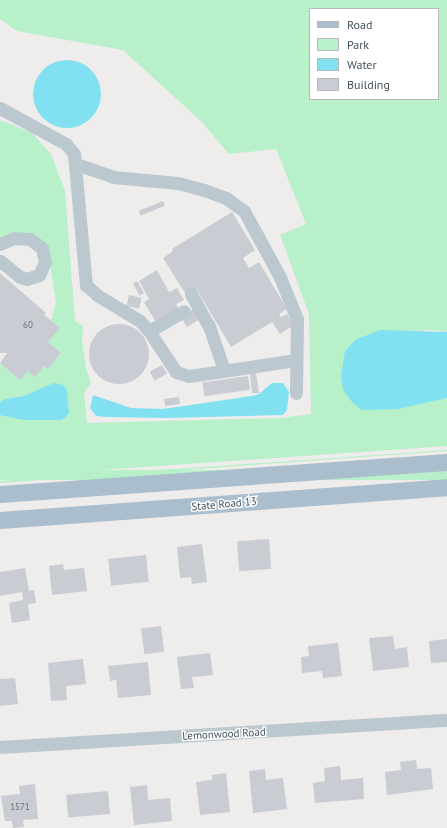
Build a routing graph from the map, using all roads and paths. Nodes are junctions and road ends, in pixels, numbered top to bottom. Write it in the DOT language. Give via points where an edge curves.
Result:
graph roads {
  1 [pos="0,108"];
  2 [pos="76,164"];
  3 [pos="0,244"];
  4 [pos="0,261"];
  5 [pos="191,294"];
  6 [pos="184,311"];
  7 [pos="149,331"];
  8 [pos="296,360"];
  9 [pos="224,370"];
  10 [pos="296,392"];
  11 [pos="447,462"];
  12 [pos="447,487"];
  13 [pos="0,494"];
  14 [pos="0,520"];
  15 [pos="447,720"];
  16 [pos="0,747"];
  1 -- 2 [label="street" via="66,144 74,154"];
  2 -- 7 [label="street" via="86,285 97,295 140,321"];
  2 -- 8 [label="street" via="113,177 178,183 204,190 226,198 244,211 277,271 298,319"];
  3 -- 4 [label="street" via="14,238 30,239 42,248 45,262 39,275 27,279 20,277"];
  5 -- 9 [label="street" via="209,326"];
  6 -- 7 [label="street"];
  7 -- 9 [label="street" via="171,366 182,376"];
  8 -- 9 [label="street"];
  8 -- 10 [label="street"];
  11 -- 13 [label="main road"];
  12 -- 14 [label="main road, State Road 13"];
  15 -- 16 [label="street, Lemonwood Road"];
}
